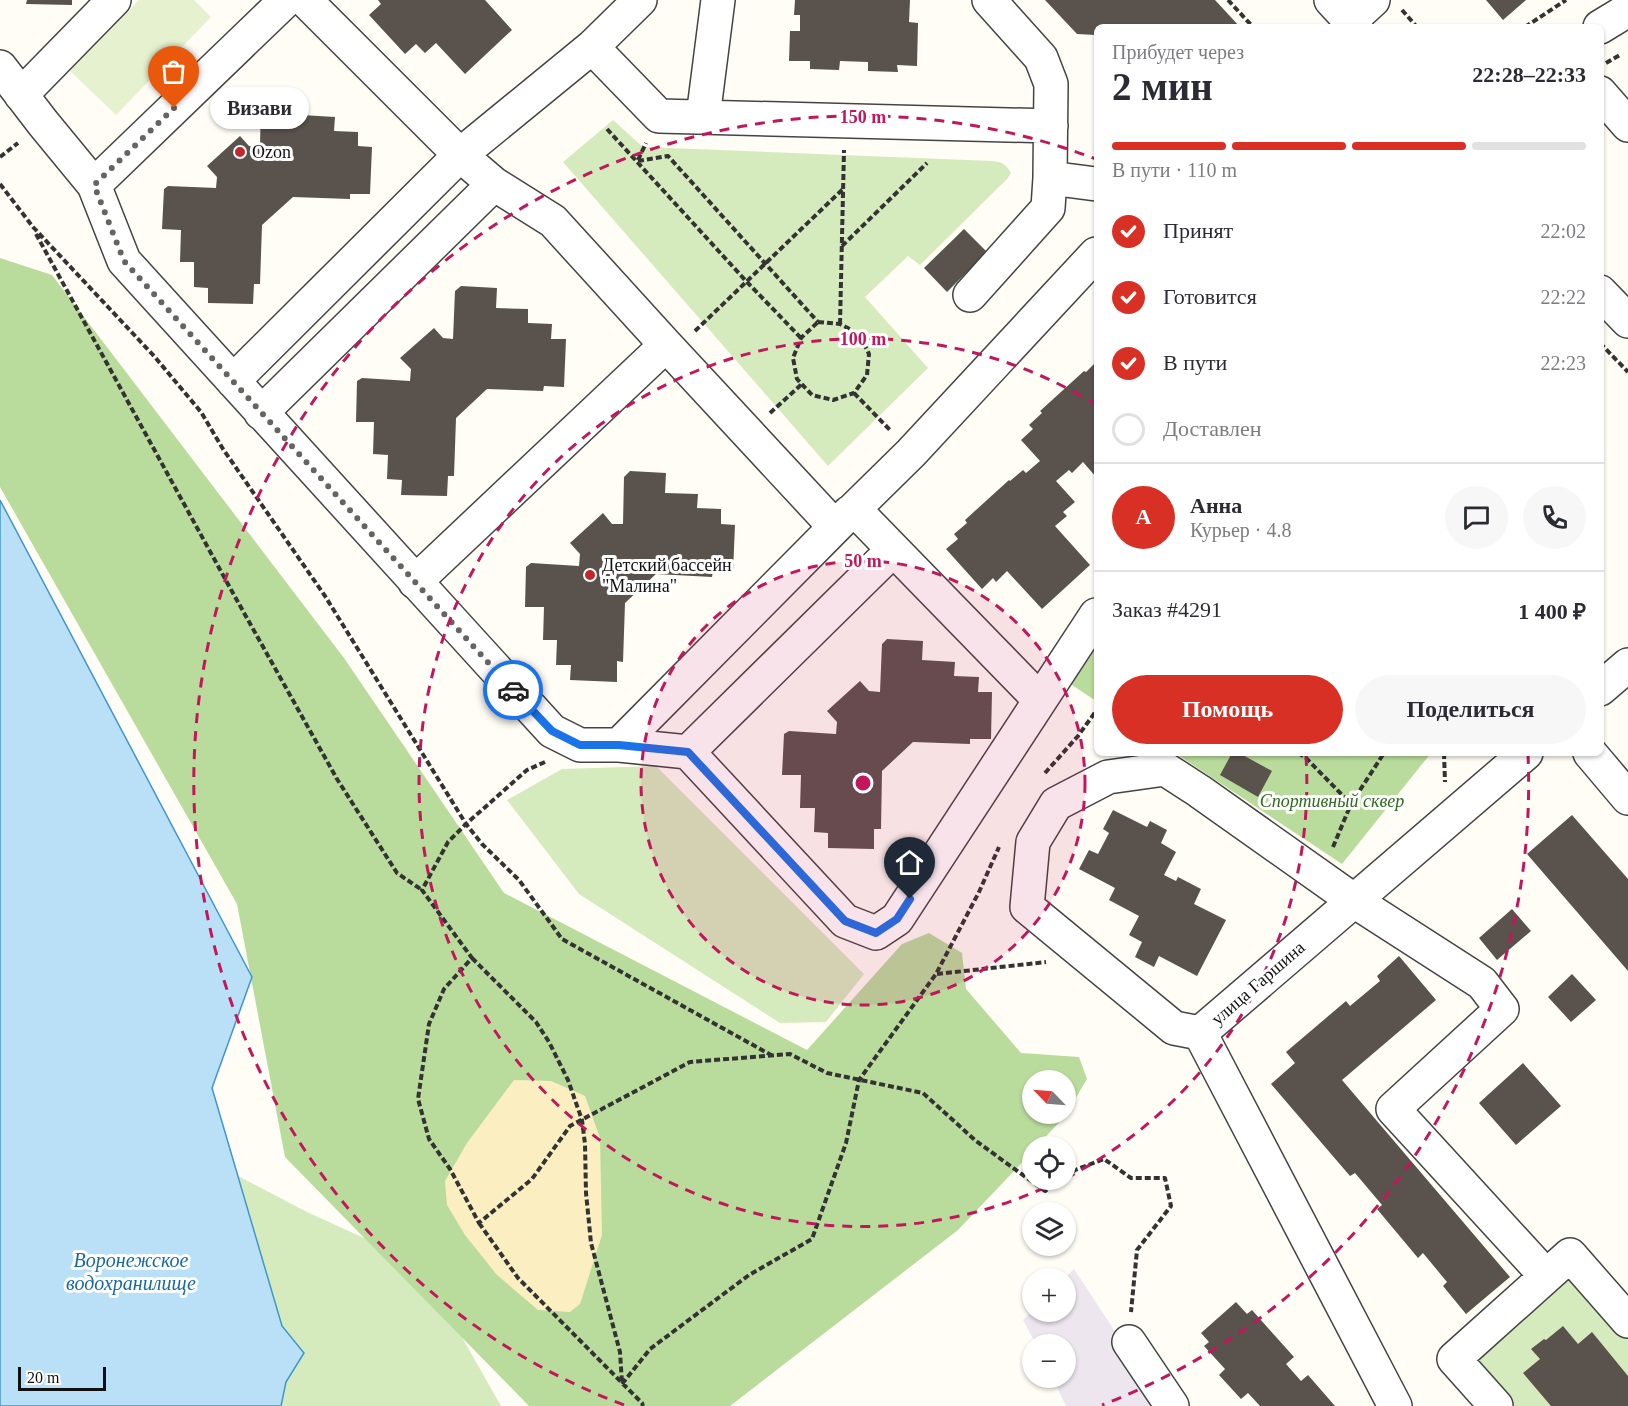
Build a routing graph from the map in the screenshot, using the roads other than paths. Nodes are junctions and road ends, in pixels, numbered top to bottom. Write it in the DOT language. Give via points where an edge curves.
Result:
graph roads {
  1 [pos="114,0"];
  2 [pos="286,0"];
  3 [pos="305,0"];
  4 [pos="640,0"];
  5 [pos="718,0"];
  6 [pos="989,0"];
  7 [pos="1628,10"];
  8 [pos="1604,25"];
  9 [pos="592,47"];
  10 [pos="0,67"];
  11 [pos="21,94"];
  12 [pos="1604,98"];
  13 [pos="703,117"];
  14 [pos="1628,125"];
  15 [pos="1051,126"];
  16 [pos="460,155"];
  17 [pos="1050,178"];
  18 [pos="494,184"];
  19 [pos="1094,184"];
  20 [pos="94,185"];
  21 [pos="1094,256"];
  22 [pos="970,295"];
  23 [pos="1604,296"];
  24 [pos="1628,321"];
  25 [pos="669,349"];
  26 [pos="233,381"];
  27 [pos="261,413"];
  28 [pos="844,518"];
  29 [pos="892,550"];
  30 [pos="415,582"];
  31 [pos="1094,618"];
  32 [pos="1628,665"];
  33 [pos="1604,686"];
  34 [pos="1040,700"];
  35 [pos="619,745"];
  36 [pos="688,752"];
  37 [pos="1522,756"];
  38 [pos="1593,756"];
  39 [pos="1628,798"];
  40 [pos="1353,900"];
  41 [pos="1200,1033"];
  42 [pos="1546,1276"];
  43 [pos="1628,1321"];
  44 [pos="1129,1342"];
  45 [pos="1172,1406"];
  46 [pos="1395,1406"];
  47 [pos="1496,1406"];
  1 -- 11 [label="street"];
  2 -- 20 [label="street"];
  3 -- 16 [label="street"];
  4 -- 9 [label="street"];
  5 -- 13 [label="street"];
  6 -- 15 [label="street" via="1041,58 1051,84"];
  7 -- 8 [label="street"];
  9 -- 13 [label="street" via="659,116"];
  9 -- 16 [label="street"];
  10 -- 11 [label="street"];
  11 -- 20 [label="street"];
  12 -- 14 [label="street"];
  13 -- 15 [label="street"];
  15 -- 17 [label="street"];
  16 -- 18 [label="street"];
  16 -- 26 [label="street"];
  17 -- 19 [label="street"];
  17 -- 22 [label="street" via="1048,208"];
  18 -- 25 [label="street" via="553,221"];
  18 -- 27 [label="street"];
  20 -- 26 [label="street" via="124,261"];
  21 -- 28 [label="street" via="911,453"];
  23 -- 24 [label="street"];
  25 -- 28 [label="street" via="748,433"];
  25 -- 30 [label="street"];
  26 -- 27 [label="street"];
  27 -- 30 [label="street"];
  28 -- 29 [label="street"];
  28 -- 35 [label="street"];
  29 -- 34 [label="street"];
  29 -- 36 [label="street"];
  30 -- 35 [label="street" via="552,731 580,745"];
  31 -- 34 [label="street"];
  32 -- 33 [label="street"];
  34 -- 36 [label="street" via="897,919 876,933 845,921"];
  35 -- 36 [label="street"];
  37 -- 40 [label="street, улица Гаршина"];
  38 -- 39 [label="street"];
  40 -- 41 [label="street, улица Гаршина"];
  40 -- 41 [label="street" via="1165,770 1108,777 1056,804 1032,842 1027,907 1174,1028"];
  40 -- 42 [label="street" via="1482,983 1502,1009 1393,1109"];
  41 -- 46 [label="street, улица Гаршина"];
  42 -- 43 [label="street" via="1570,1256"];
  42 -- 47 [label="street" via="1454,1359"];
  44 -- 45 [label="street"];
}
